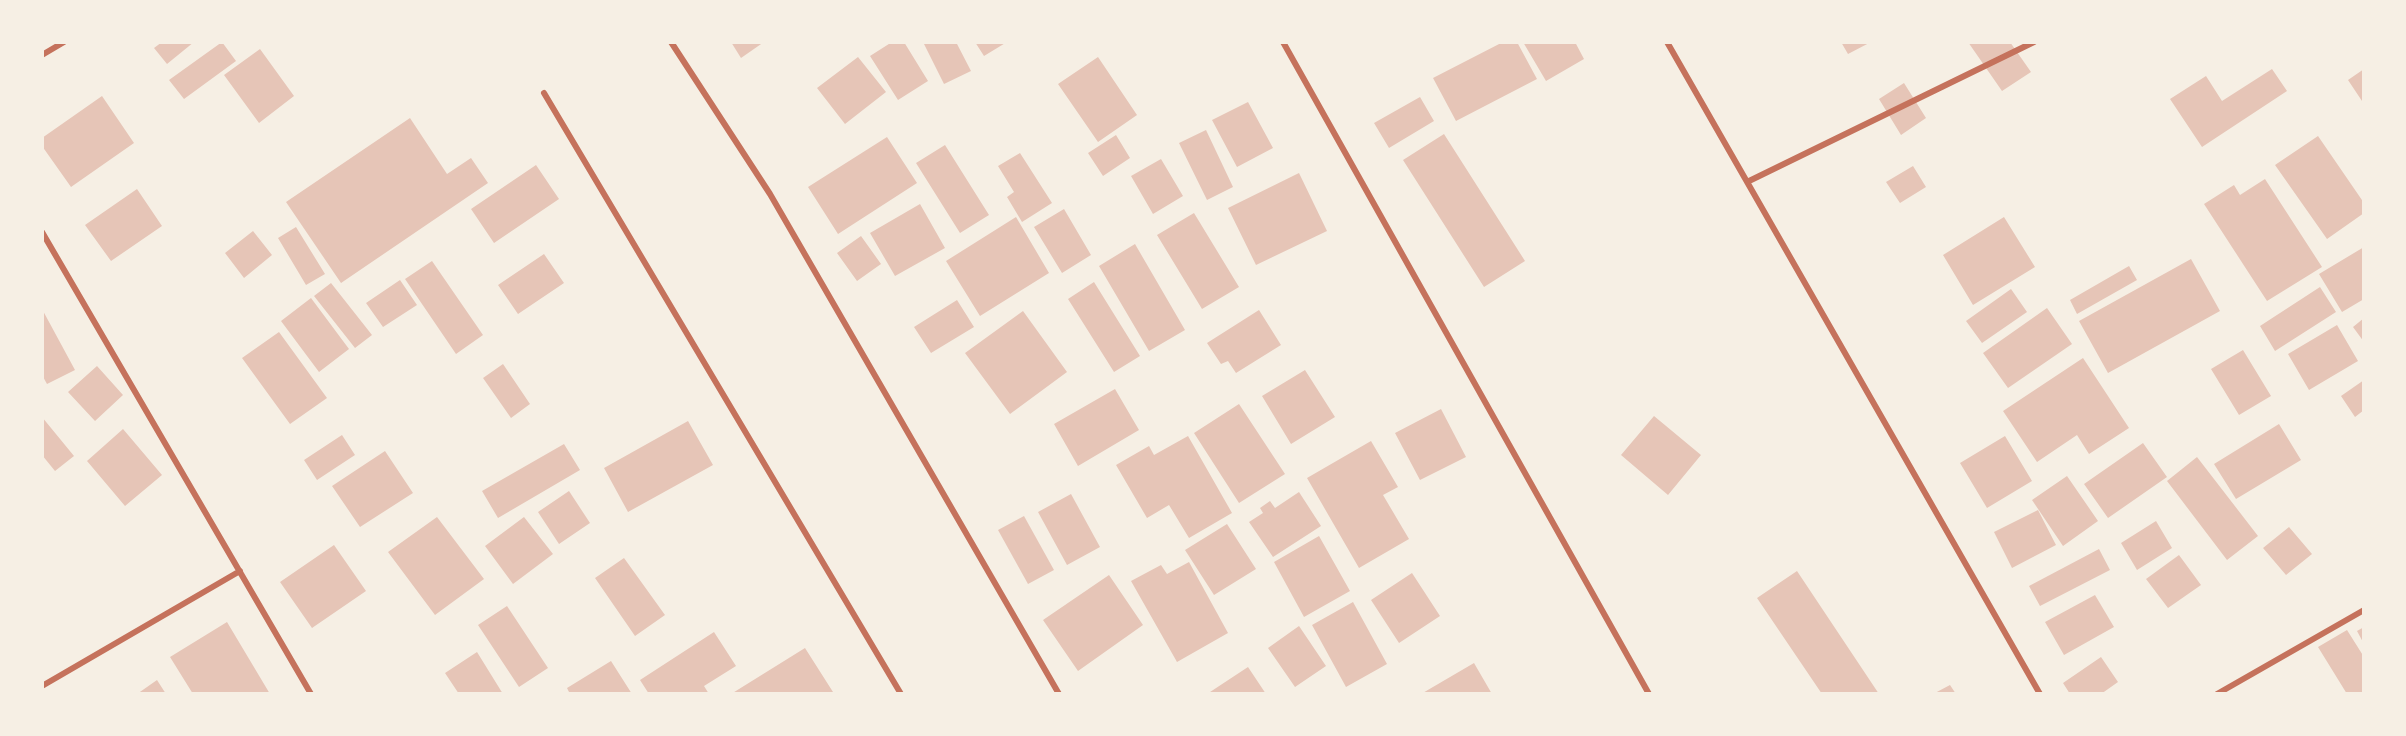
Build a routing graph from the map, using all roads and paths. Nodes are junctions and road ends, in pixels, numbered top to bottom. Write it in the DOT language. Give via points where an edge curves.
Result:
graph roads {
  1 [pos="64,42"];
  2 [pos="671,42"];
  3 [pos="1283,42"];
  4 [pos="1667,42"];
  5 [pos="2034,42"];
  6 [pos="42,55"];
  7 [pos="544,93"];
  8 [pos="1748,182"];
  9 [pos="42,232"];
  10 [pos="240,571"];
  11 [pos="2364,610"];
  12 [pos="42,686"];
  13 [pos="311,694"];
  14 [pos="901,694"];
  15 [pos="1059,694"];
  16 [pos="1649,694"];
  17 [pos="2040,694"];
  18 [pos="2217,694"];
  1 -- 6 [label="street"];
  2 -- 15 [label="street" via="770,194"];
  3 -- 16 [label="street"];
  4 -- 8 [label="street"];
  5 -- 8 [label="street"];
  7 -- 14 [label="street"];
  8 -- 17 [label="street"];
  9 -- 10 [label="street"];
  10 -- 12 [label="street"];
  10 -- 13 [label="street"];
  11 -- 18 [label="street"];
}
